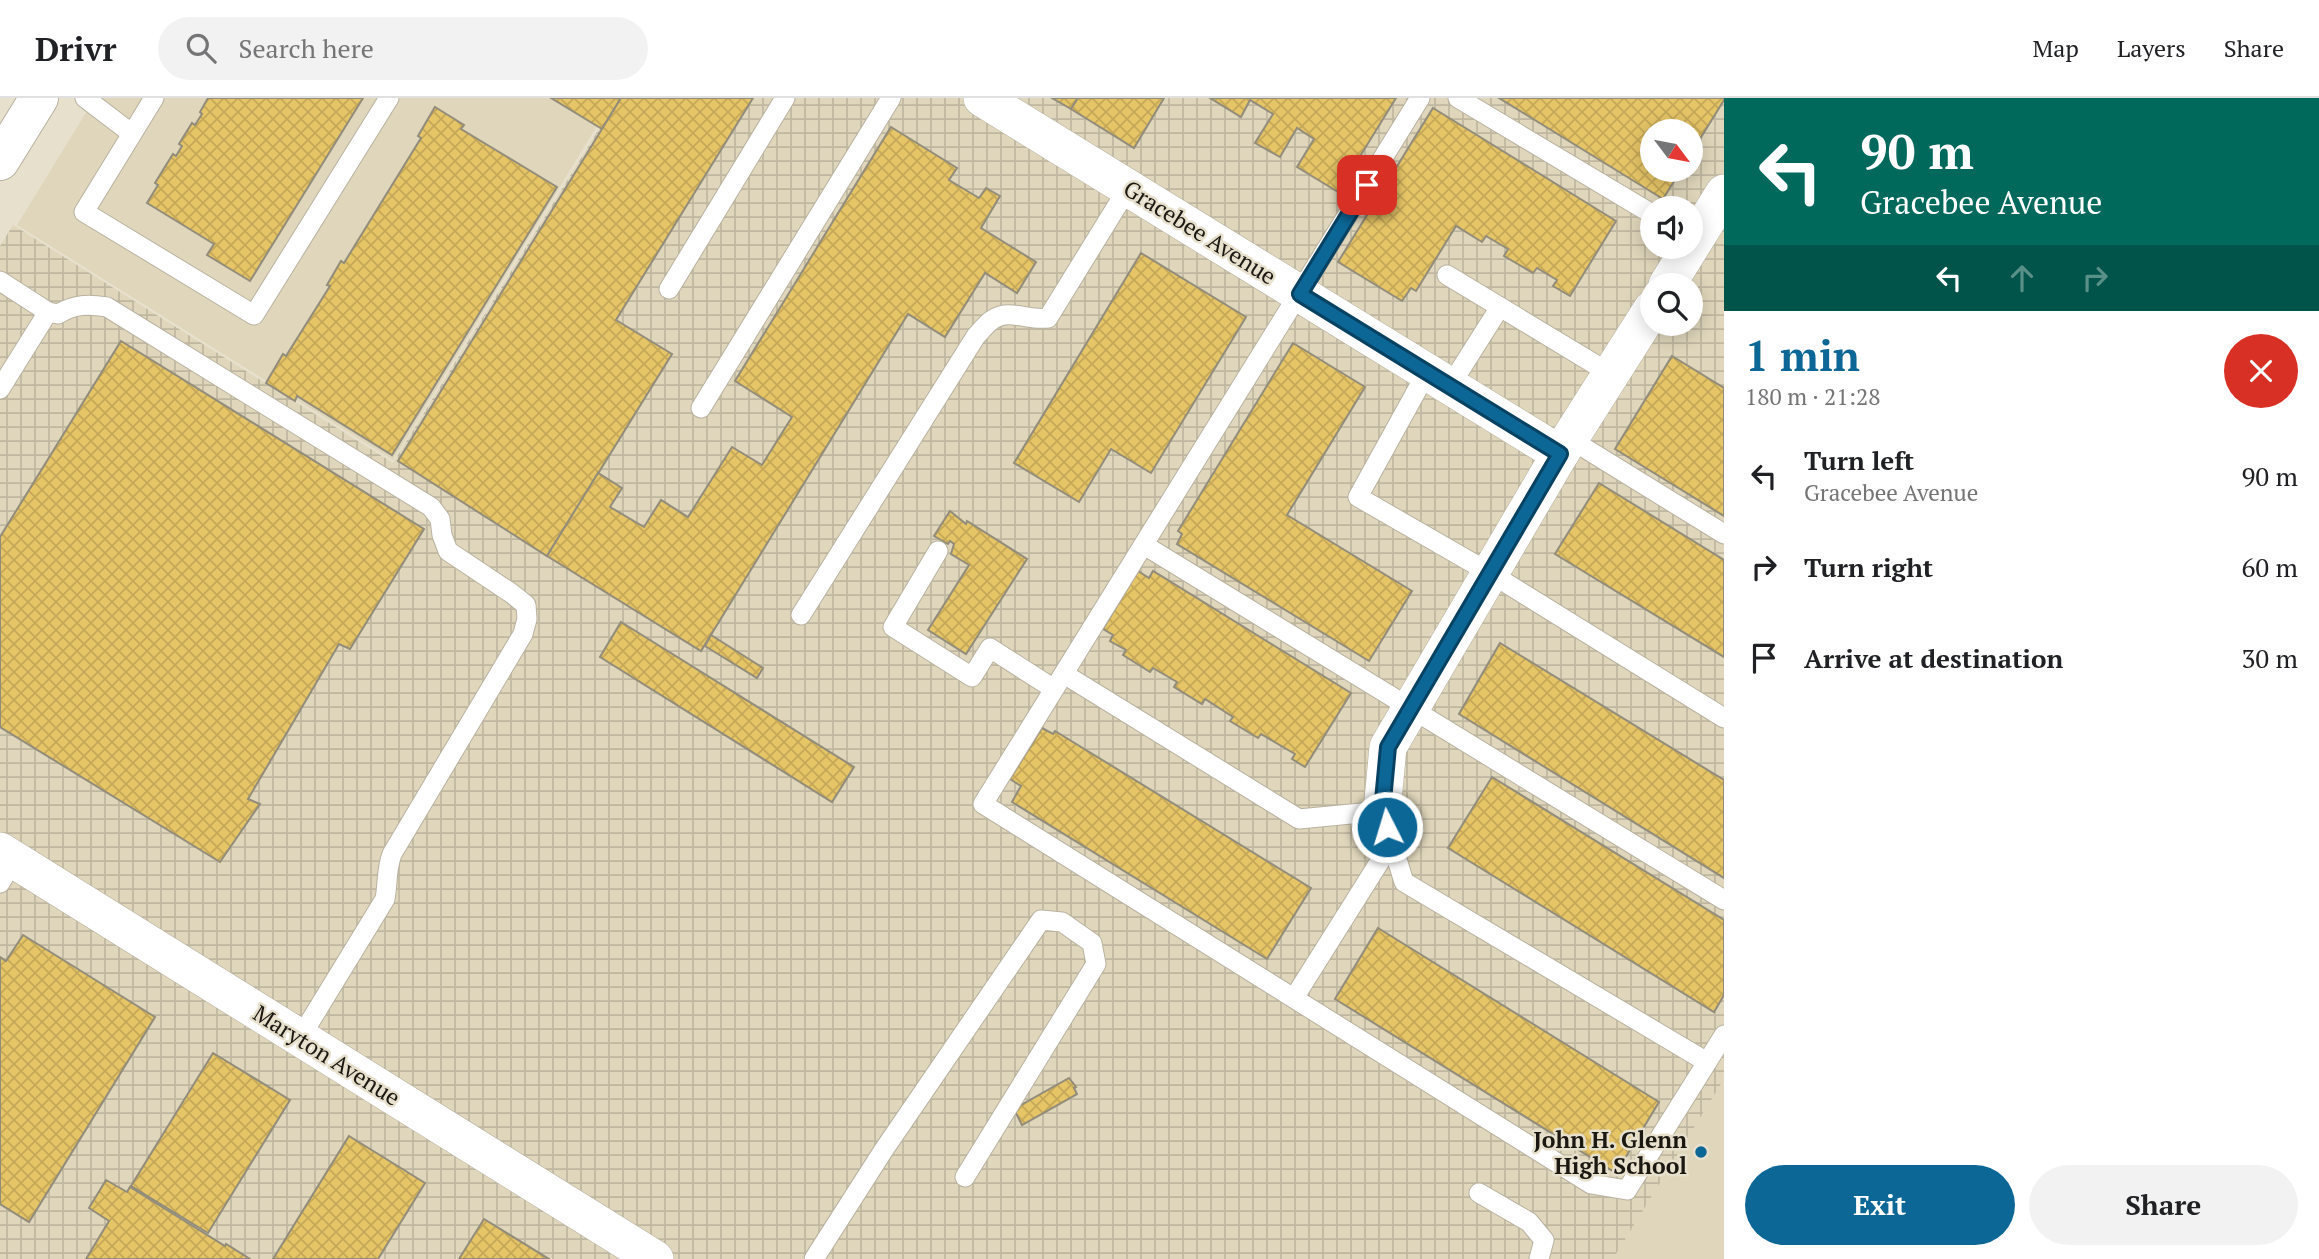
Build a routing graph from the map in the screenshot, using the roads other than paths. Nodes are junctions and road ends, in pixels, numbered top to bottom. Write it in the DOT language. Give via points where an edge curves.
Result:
graph roads {
  1 [pos="39,98"];
  2 [pos="85,98"];
  3 [pos="153,98"];
  4 [pos="389,98"];
  5 [pos="785,98"];
  6 [pos="891,98"];
  7 [pos="982,98"];
  8 [pos="1420,98"];
  9 [pos="1458,98"];
  10 [pos="131,132"];
  11 [pos="0,162"];
  12 [pos="1128,188"];
  13 [pos="1724,193"];
  14 [pos="1640,207"];
  15 [pos="1703,223"];
  16 [pos="1447,275"];
  17 [pos="0,281"];
  18 [pos="669,289"];
  19 [pos="1300,294"];
  20 [pos="1500,307"];
  21 [pos="48,312"];
  22 [pos="1640,328"];
  23 [pos="1611,374"];
  24 [pos="1439,379"];
  25 [pos="0,389"];
  26 [pos="701,408"];
  27 [pos="1565,446"];
  28 [pos="1724,534"];
  29 [pos="1144,545"];
  30 [pos="938,551"];
  31 [pos="1490,573"];
  32 [pos="801,615"];
  33 [pos="1059,682"];
  34 [pos="1410,708"];
  35 [pos="1724,718"];
  36 [pos="1387,827"];
  37 [pos="5,865"];
  38 [pos="1724,900"];
  39 [pos="1294,998"];
  40 [pos="1724,1035"];
  41 [pos="300,1038"];
  42 [pos="1707,1062"];
  43 [pos="965,1177"];
  44 [pos="1479,1193"];
  45 [pos="655,1259"];
  46 [pos="814,1259"];
  47 [pos="1539,1259"];
  1 -- 11 [label="main road"];
  2 -- 10 [label="lane"];
  3 -- 10 [label="lane"];
  4 -- 10 [label="lane" via="254,315 84,212"];
  5 -- 18 [label="lane"];
  6 -- 26 [label="lane"];
  7 -- 12 [label="street, Gracebee Avenue"];
  8 -- 19 [label="lane"];
  9 -- 14 [label="lane"];
  12 -- 19 [label="street, Gracebee Avenue"];
  12 -- 32 [label="lane" via="1048,318 1005,314 976,336"];
  13 -- 15 [label="street"];
  16 -- 20 [label="lane"];
  17 -- 21 [label="lane"];
  19 -- 24 [label="street, Gracebee Avenue"];
  19 -- 29 [label="lane"];
  20 -- 23 [label="lane"];
  20 -- 24 [label="lane"];
  21 -- 25 [label="lane"];
  21 -- 41 [label="lane" via="58,314 85,304 107,307 367,466 431,507 440,519 448,551 526,605 523,634 392,854 386,869 385,899"];
  22 -- 23 [label="street"];
  23 -- 27 [label="street"];
  24 -- 27 [label="street, Gracebee Avenue"];
  24 -- 31 [label="lane" via="1358,497"];
  27 -- 28 [label="lane"];
  27 -- 31 [label="street"];
  29 -- 33 [label="lane"];
  29 -- 34 [label="lane"];
  30 -- 33 [label="lane" via="893,627 972,677 990,648"];
  31 -- 34 [label="street"];
  31 -- 35 [label="lane"];
  33 -- 36 [label="lane" via="1299,819"];
  33 -- 39 [label="lane" via="983,804"];
  34 -- 36 [label="street" via="1388,747"];
  34 -- 38 [label="lane"];
  36 -- 39 [label="lane"];
  36 -- 42 [label="lane" via="1404,882"];
  37 -- 41 [label="street, Maryton Avenue"];
  39 -- 42 [label="lane" via="1591,1184 1627,1190"];
  40 -- 42 [label="lane"];
  41 -- 45 [label="street, Maryton Avenue"];
  43 -- 46 [label="lane" via="1096,964 1092,943 1062,922 1041,920"];
  44 -- 47 [label="lane" via="1529,1222 1544,1240"];
}
